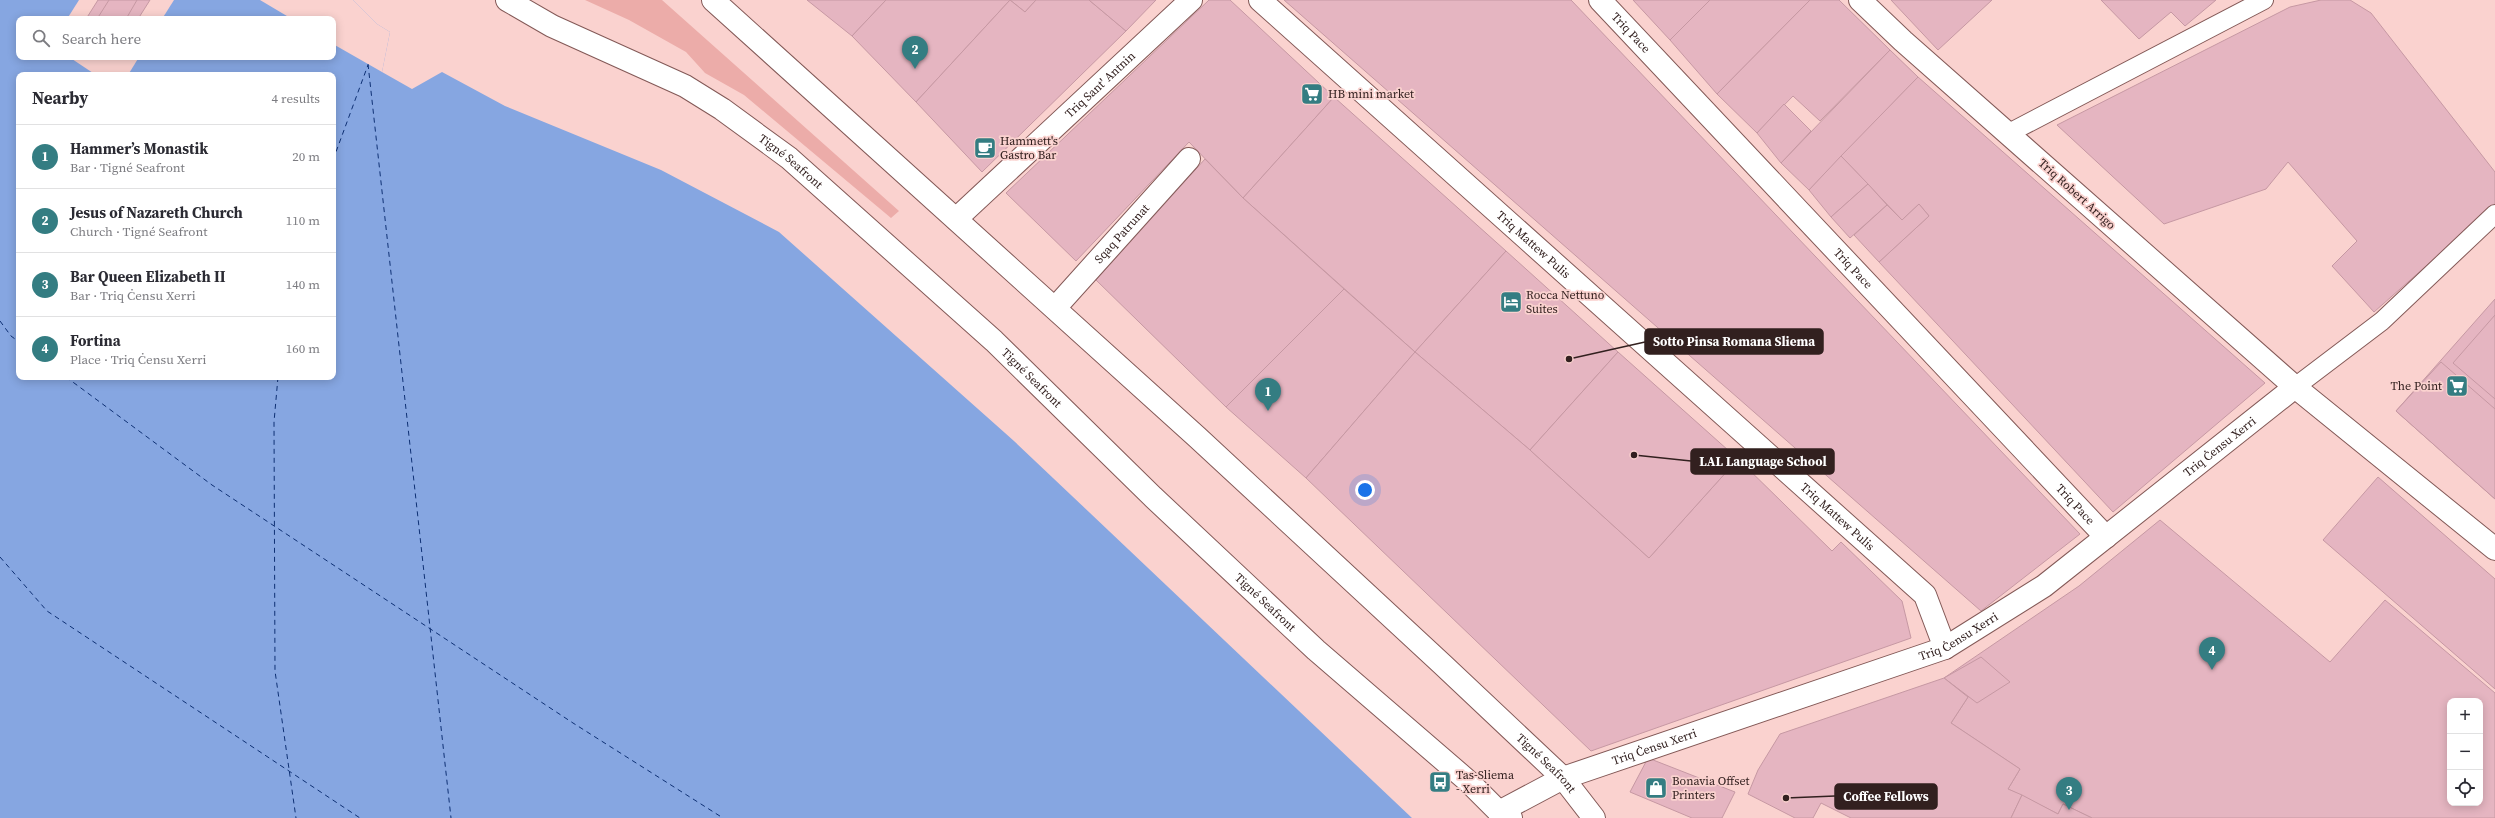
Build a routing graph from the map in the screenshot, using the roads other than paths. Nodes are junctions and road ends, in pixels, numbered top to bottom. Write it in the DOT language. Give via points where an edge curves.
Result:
graph roads {
  1 [pos="507,0"];
  2 [pos="713,0"];
  3 [pos="1191,0"];
  4 [pos="1260,0"];
  5 [pos="1600,0"];
  6 [pos="1860,0"];
  7 [pos="2264,0"];
  8 [pos="2009,133"];
  9 [pos="1189,159"];
  10 [pos="2495,214"];
  11 [pos="956,219"];
  12 [pos="1055,308"];
  13 [pos="2296,387"];
  14 [pos="2106,537"];
  15 [pos="2495,549"];
  16 [pos="1945,648"];
  17 [pos="1563,778"];
  18 [pos="1505,815"];
  19 [pos="1594,818"];
  1 -- 18 [label="street, Tigné Seafront" via="552,26 685,86 790,158 994,341 1153,497 1316,650"];
  2 -- 11 [label="street, Tigné Seafront"];
  3 -- 11 [label="street, Triq Sant' Antnin"];
  4 -- 16 [label="street, Triq Mattew Pulis" via="1925,595"];
  5 -- 14 [label="street, Triq Pace"];
  6 -- 8 [label="street, Triq Robert Arrigo"];
  7 -- 8 [label="lane"];
  8 -- 13 [label="street, Triq Robert Arrigo"];
  9 -- 12 [label="street, Sqaq Patrunat"];
  10 -- 13 [label="lane" via="2382,321"];
  11 -- 12 [label="street, Tigné Seafront"];
  12 -- 17 [label="street, Tigné Seafront"];
  13 -- 14 [label="street, Triq Ċensu Xerri"];
  13 -- 15 [label="street, Triq Robert Arrigo"];
  14 -- 16 [label="street, Triq Ċensu Xerri" via="2044,586"];
  16 -- 17 [label="street, Triq Ċensu Xerri"];
  17 -- 18 [label="street, Triq Ċensu Xerri"];
  17 -- 19 [label="street, Tigné Seafront"];
}
